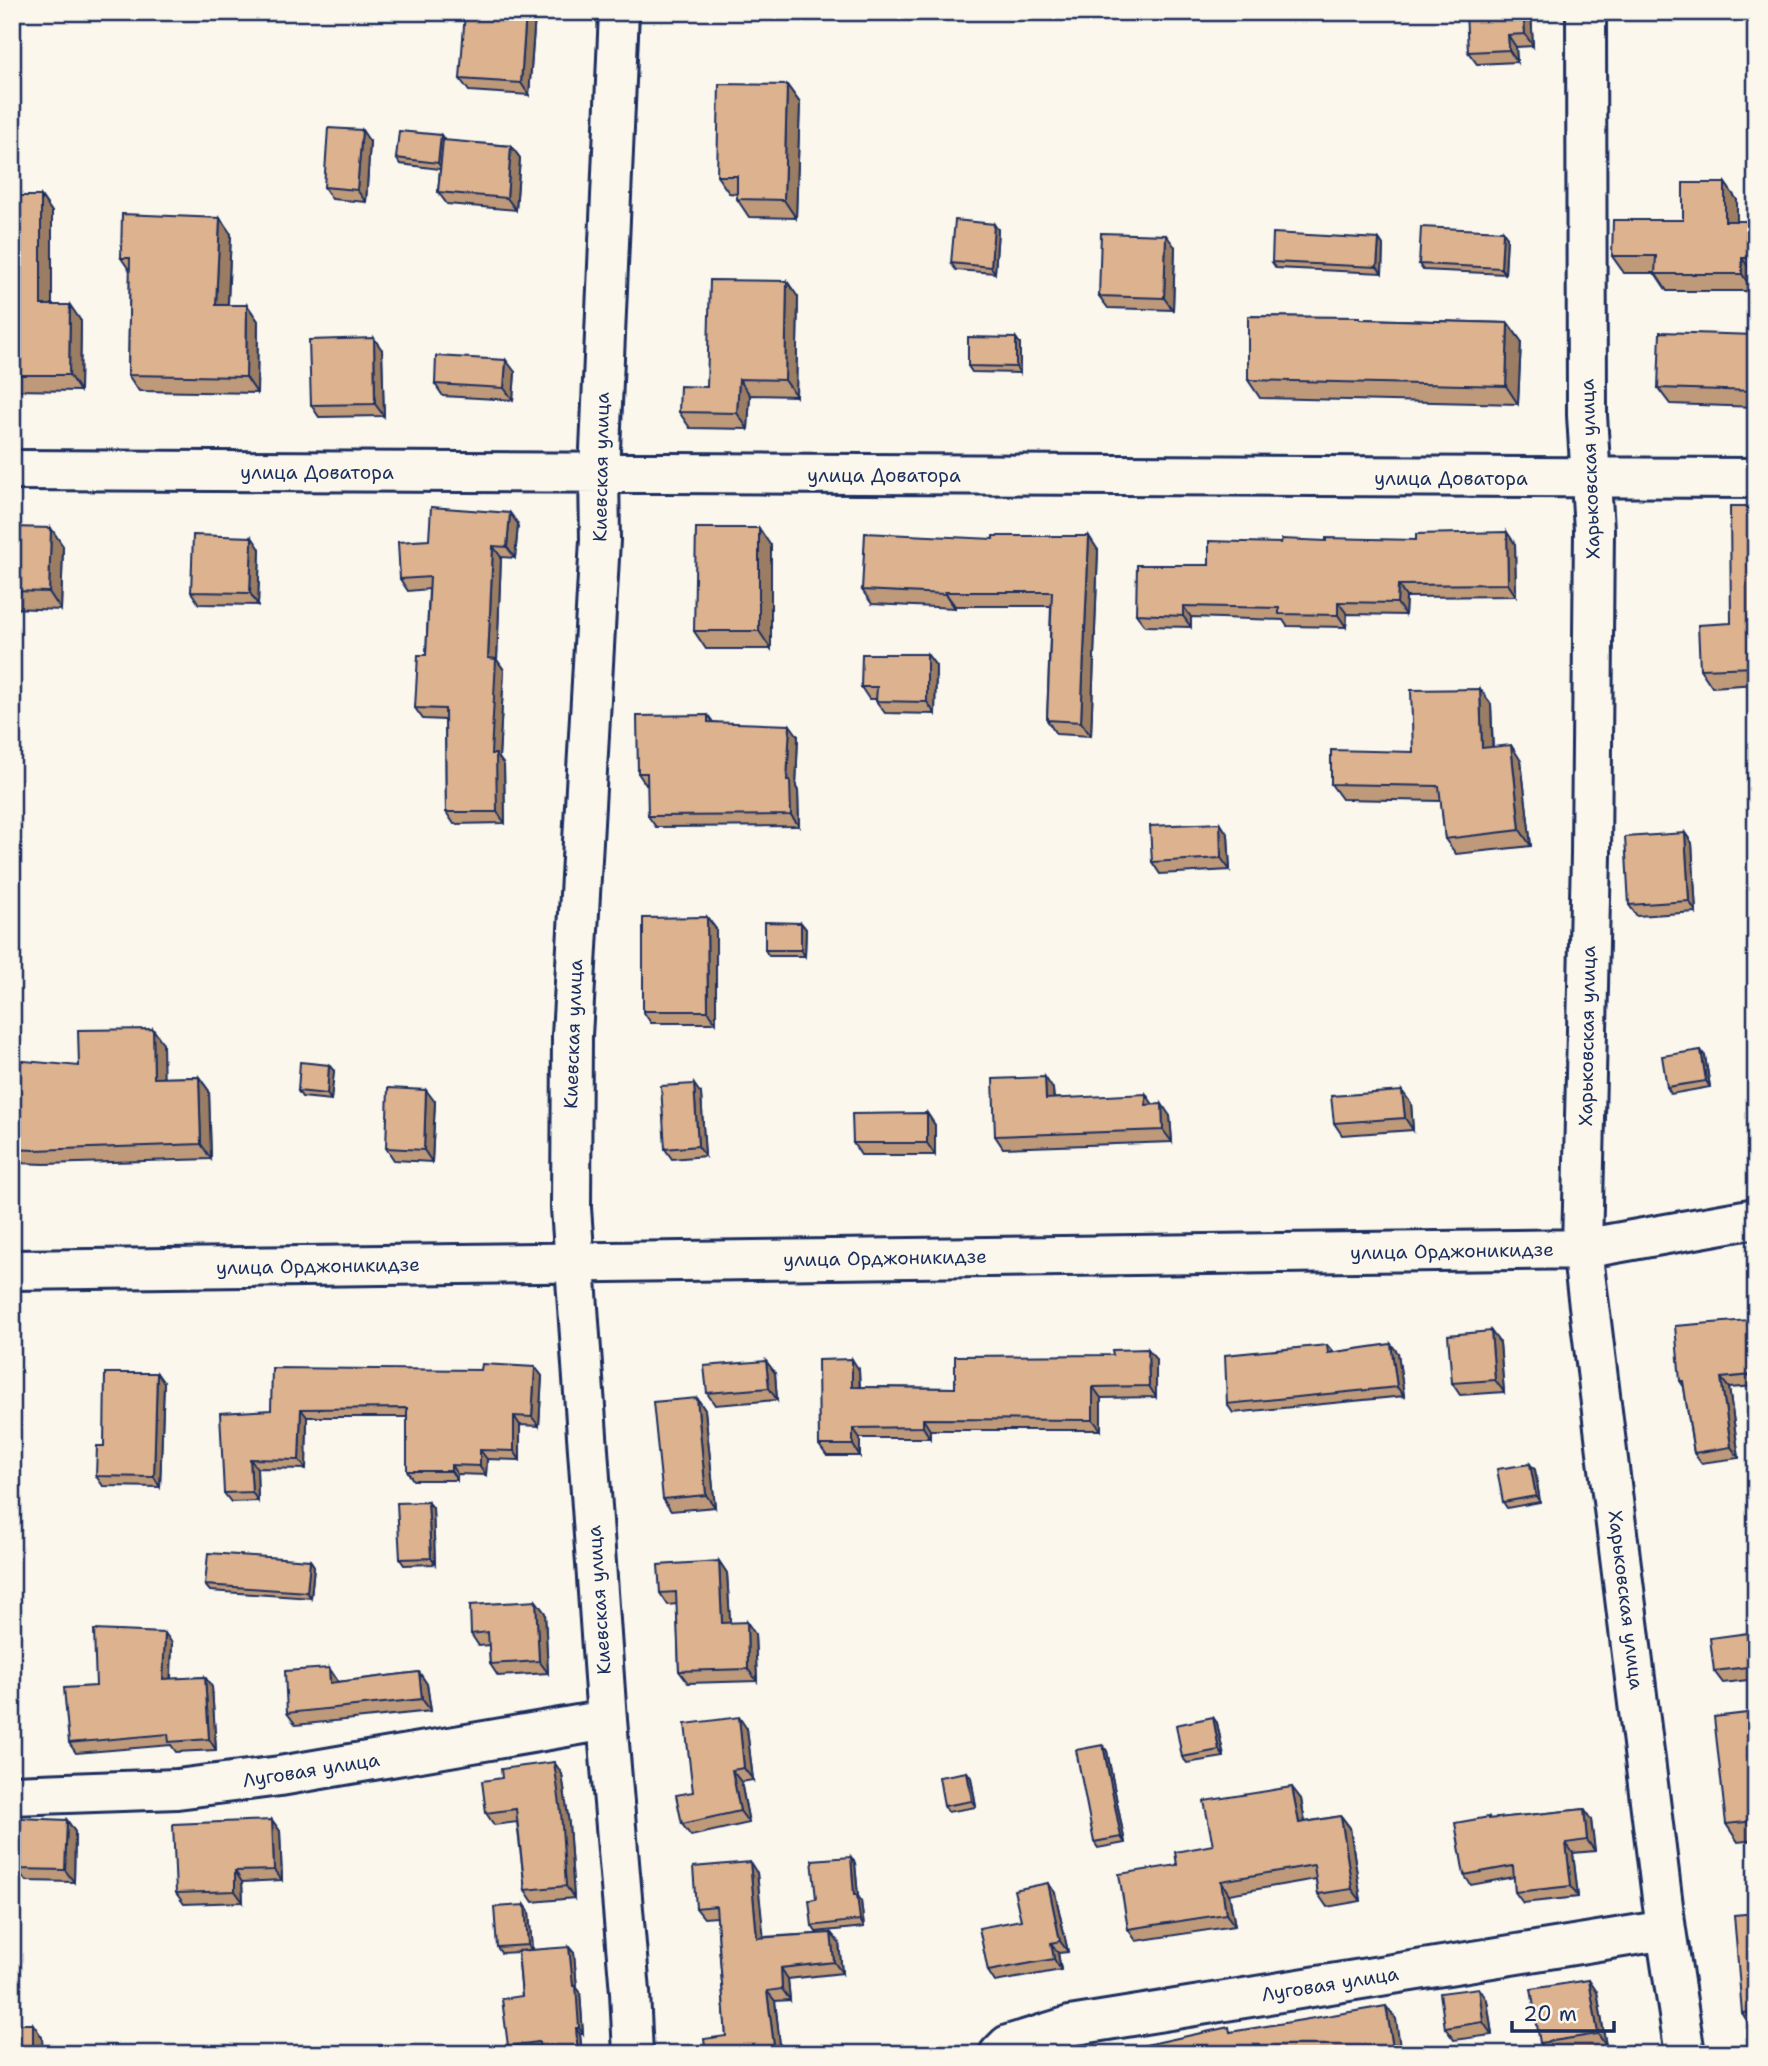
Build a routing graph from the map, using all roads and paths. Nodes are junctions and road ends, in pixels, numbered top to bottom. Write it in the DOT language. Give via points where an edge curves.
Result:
graph roads {
  1 [pos="619,12"];
  2 [pos="1586,12"];
  3 [pos="12,470"];
  4 [pos="598,473"];
  5 [pos="1756,478"];
  6 [pos="1592,479"];
  7 [pos="1756,1217"];
  8 [pos="1582,1249"];
  9 [pos="575,1262"];
  10 [pos="12,1270"];
  11 [pos="607,1720"];
  12 [pos="12,1796"];
  13 [pos="1667,1930"];
  14 [pos="633,2054"];
  15 [pos="999,2054"];
  16 [pos="1685,2054"];
  1 -- 4 [label="street, Киевская улица"];
  2 -- 6 [label="street, Харьковская улица" via="1587,415"];
  3 -- 4 [label="street, улица Доватора"];
  4 -- 6 [label="street, улица Доватора"];
  4 -- 9 [label="street, Киевская улица" via="600,540 572,1036"];
  5 -- 6 [label="street, улица Доватора"];
  6 -- 8 [label="street, Харьковская улица" via="1591,855"];
  7 -- 8 [label="street, улица Орджоникидзе"];
  8 -- 9 [label="street, улица Орджоникидзе"];
  8 -- 13 [label="street, Харьковская улица"];
  9 -- 10 [label="street, улица Орджоникидзе"];
  9 -- 11 [label="street, Киевская улица"];
  11 -- 12 [label="street, Луговая улица" via="280,1776 177,1789"];
  11 -- 14 [label="street, Киевская улица"];
  13 -- 15 [label="street, Луговая улица" via="1070,2026 1007,2045"];
  13 -- 16 [label="street, Харьковская улица"];
}
